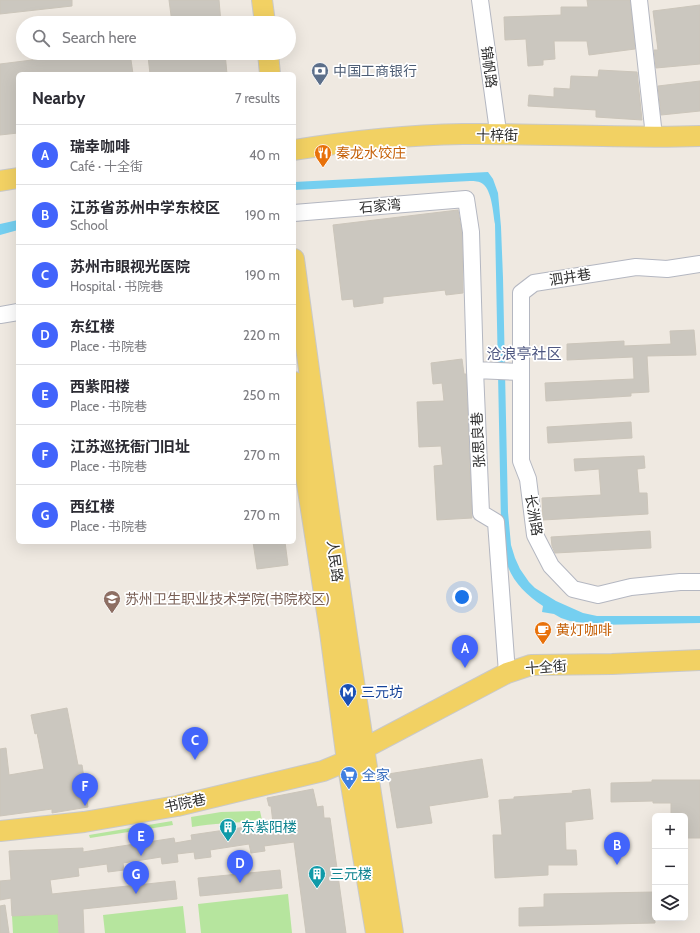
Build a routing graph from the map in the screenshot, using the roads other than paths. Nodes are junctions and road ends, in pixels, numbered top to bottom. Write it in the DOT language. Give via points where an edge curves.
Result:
graph roads {
  1 [pos="249,0"];
  2 [pos="262,0"];
  3 [pos="480,0"];
  4 [pos="639,0"];
  5 [pos="250,16"];
  6 [pos="263,16"];
  7 [pos="256,60"];
  8 [pos="269,60"];
  9 [pos="257,72"];
  10 [pos="270,72"];
  11 [pos="700,126"];
  12 [pos="653,127"];
  13 [pos="497,130"];
  14 [pos="700,136"];
  15 [pos="296,138"];
  16 [pos="296,150"];
  17 [pos="16,178"];
  18 [pos="0,181"];
  19 [pos="16,191"];
  20 [pos="0,194"];
  21 [pos="466,199"];
  22 [pos="296,213"];
  23 [pos="700,264"];
  24 [pos="296,274"];
  25 [pos="16,312"];
  26 [pos="0,315"];
  27 [pos="475,370"];
  28 [pos="509,371"];
  29 [pos="296,398"];
  30 [pos="700,582"];
  31 [pos="700,660"];
  32 [pos="507,673"];
  33 [pos="364,749"];
  34 [pos="347,761"];
  35 [pos="0,831"];
  36 [pos="376,933"];
  37 [pos="393,933"];
  1 -- 5 [label="main road"];
  2 -- 6 [label="main road"];
  3 -- 13 [label="street, 锦帆路"];
  4 -- 12 [label="street"];
  7 -- 9 [label="main road"];
  8 -- 10 [label="main road"];
  11 -- 12 [label="main road, 十梓街"];
  12 -- 13 [label="main road, 十梓街"];
  13 -- 14 [label="main road, 十梓街" via="642,138"];
  13 -- 15 [label="main road, 十梓街" via="397,127"];
  13 -- 16 [label="main road, 十梓街" via="337,143"];
  17 -- 18 [label="main road"];
  19 -- 20 [label="main road"];
  21 -- 22 [label="street, 石家湾"];
  21 -- 27 [label="street, 张思良巷" via="471,232"];
  23 -- 28 [label="street, 泗井巷" via="667,269 636,267 534,283 521,293"];
  24 -- 33 [label="main road, 人民路" via="322,473"];
  25 -- 26 [label="street"];
  27 -- 28 [label="street"];
  27 -- 32 [label="street, 张思良巷" via="482,513 496,522"];
  28 -- 30 [label="street, 长洲路" via="521,461 528,479 535,535 551,566 573,589 598,595 631,587"];
  29 -- 34 [label="main road, 人民路"];
  31 -- 32 [label="main road, 十全街" via="531,665"];
  32 -- 33 [label="main road, 十全街"];
  33 -- 34 [label="main road, 书院巷"];
  33 -- 37 [label="main road, 人民路"];
  34 -- 35 [label="main road, 书院巷" via="323,771 177,806 84,822"];
  34 -- 36 [label="main road, 人民路"];
}
